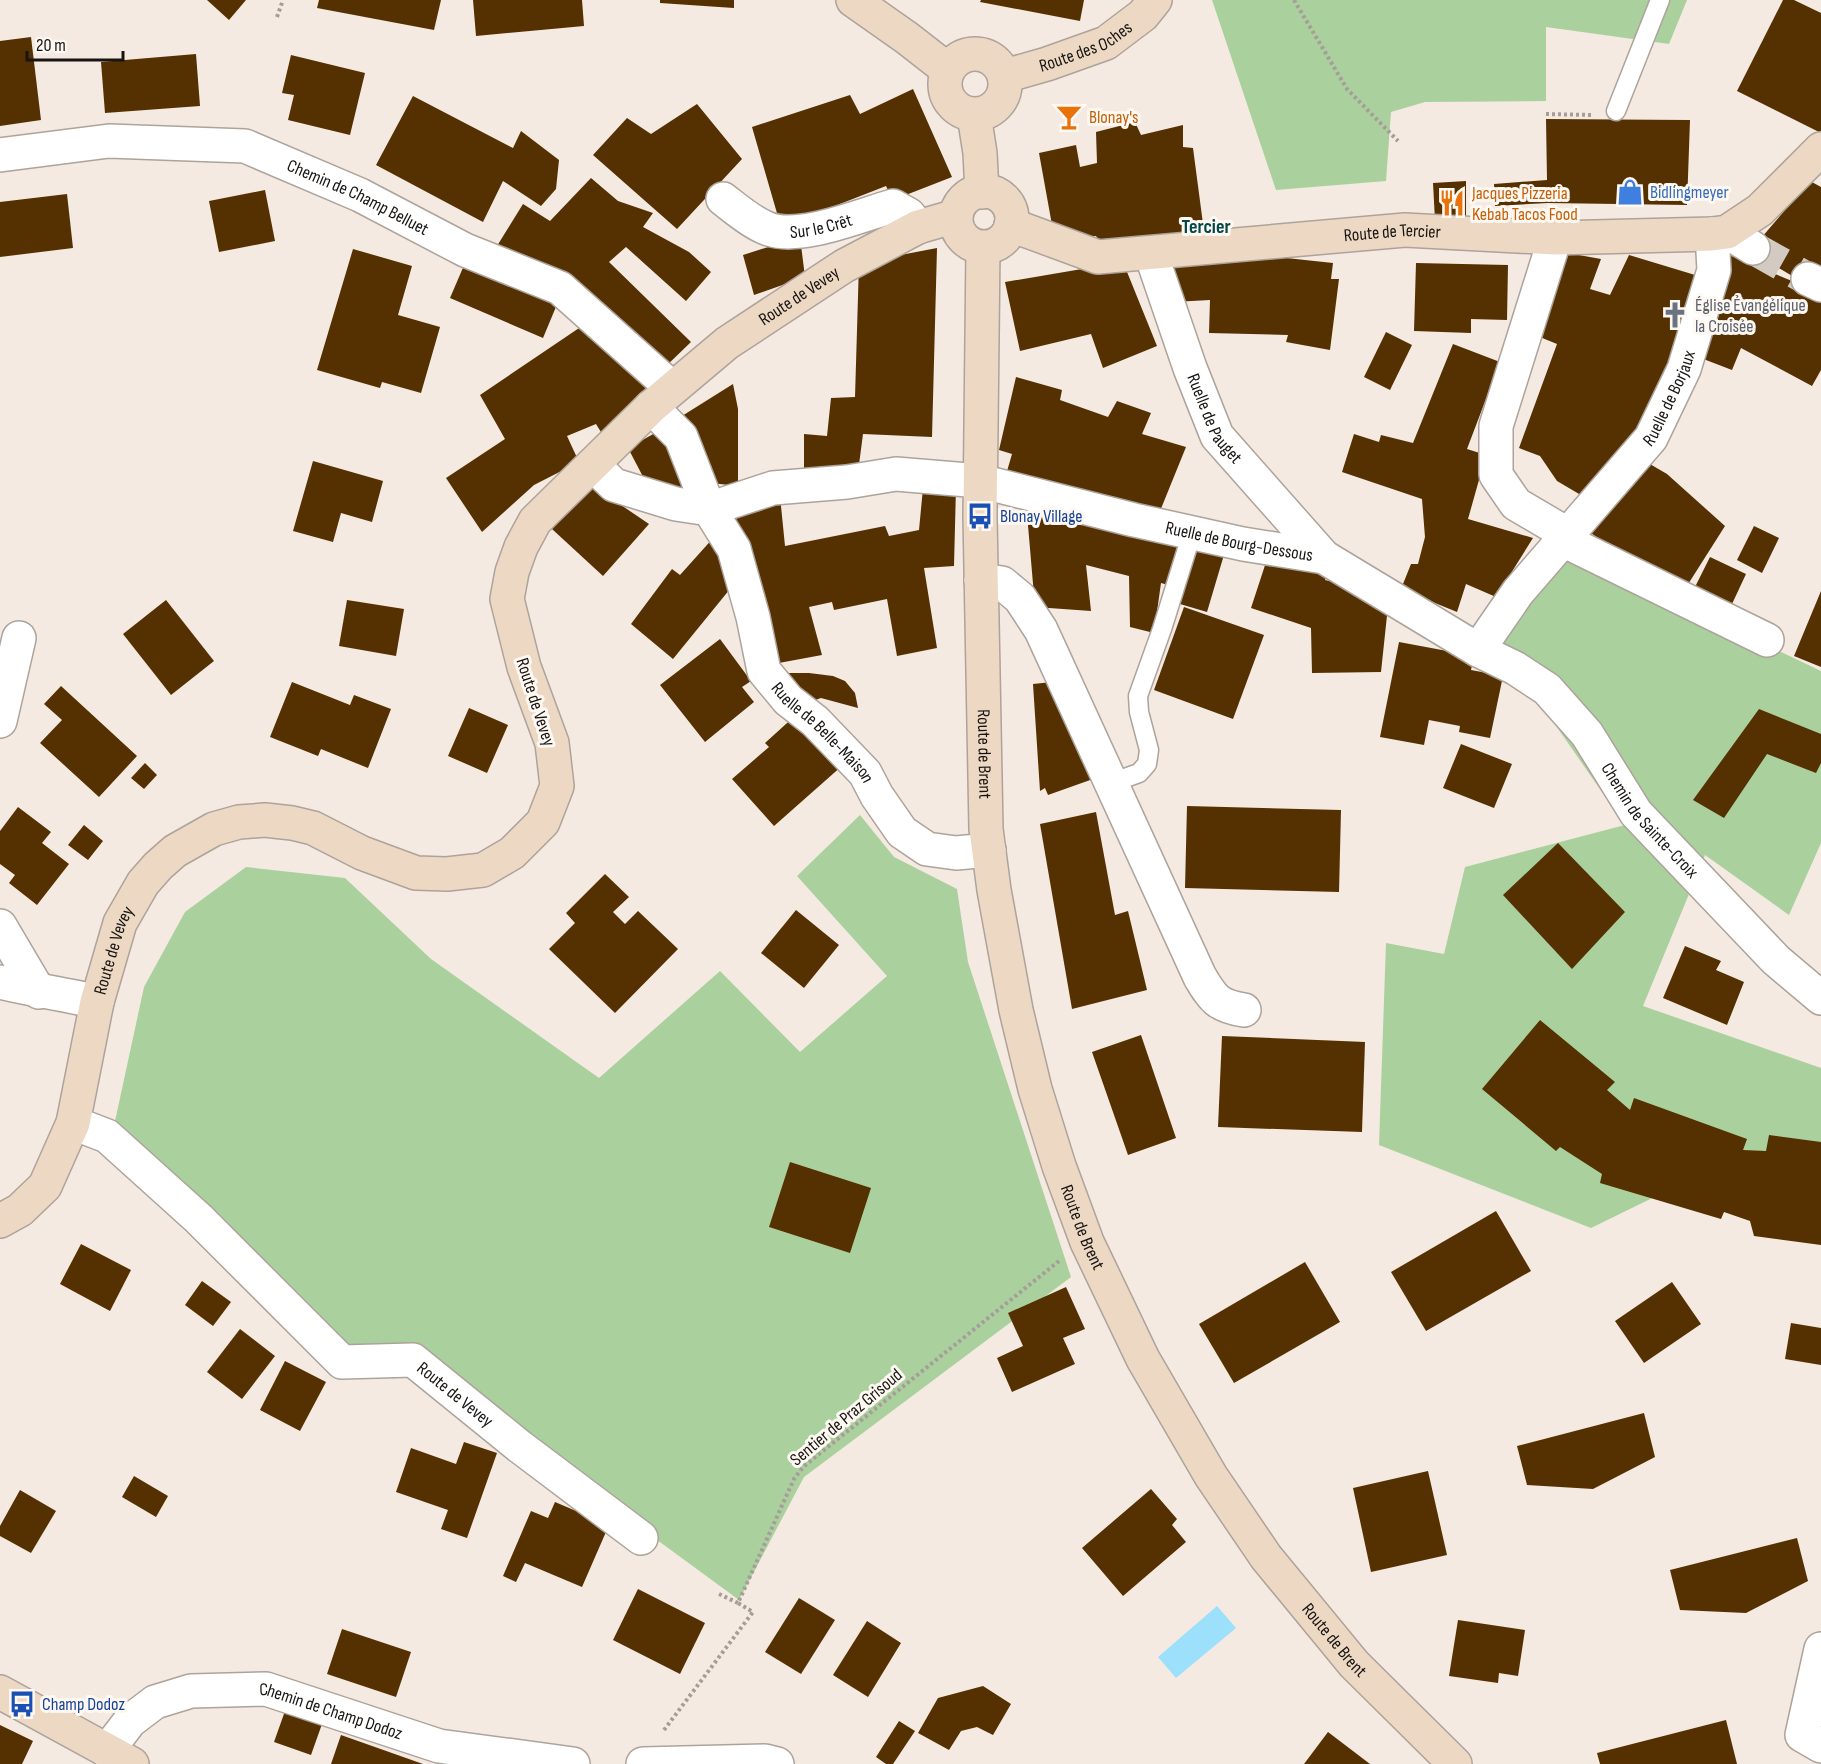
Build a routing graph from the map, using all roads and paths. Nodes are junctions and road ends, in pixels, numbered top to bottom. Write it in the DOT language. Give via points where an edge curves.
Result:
graph roads {
  1 [pos="283,0"];
  2 [pos="853,0"];
  3 [pos="1155,0"];
  4 [pos="1294,0"];
  5 [pos="1660,0"];
  6 [pos="277,17"];
  7 [pos="948,70"];
  8 [pos="1005,76"];
  9 [pos="1616,111"];
  10 [pos="1546,114"];
  11 [pos="974,115"];
  12 [pos="1398,141"];
  13 [pos="1821,148"];
  14 [pos="0,155"];
  15 [pos="982,192"];
  16 [pos="723,199"];
  17 [pos="956,216"];
  18 [pos="1011,225"];
  19 [pos="918,227"];
  20 [pos="1555,238"];
  21 [pos="1730,238"];
  22 [pos="983,248"];
  23 [pos="1150,254"];
  24 [pos="662,397"];
  25 [pos="593,465"];
  26 [pos="980,481"];
  27 [pos="709,509"];
  28 [pos="1192,533"];
  29 [pos="1567,534"];
  30 [pos="1324,557"];
  31 [pos="981,580"];
  32 [pos="19,638"];
  33 [pos="1767,640"];
  34 [pos="1478,650"];
  35 [pos="0,721"];
  36 [pos="1111,783"];
  37 [pos="989,850"];
  38 [pos="0,926"];
  39 [pos="0,982"];
  40 [pos="39,992"];
  41 [pos="1821,998"];
  42 [pos="97,1002"];
  43 [pos="1244,1010"];
  44 [pos="73,1122"];
  45 [pos="0,1221"];
  46 [pos="1087,1242"];
  47 [pos="641,1538"];
  48 [pos="719,1594"];
  49 [pos="738,1603"];
  50 [pos="1821,1649"];
  51 [pos="0,1692"];
  52 [pos="663,1731"];
  53 [pos="1821,1746"];
  54 [pos="120,1757"];
  55 [pos="573,1764"];
  56 [pos="643,1764"];
  57 [pos="777,1764"];
  58 [pos="1455,1764"];
  1 -- 6 [label="path"];
  2 -- 7 [label="street"];
  3 -- 8 [label="street, Route des Oches" via="1143,15 1106,43"];
  4 -- 12 [label="path" via="1347,89"];
  5 -- 9 [label="lane"];
  7 -- 8 [label="street" via="966,55 978,54 990,57"];
  7 -- 11 [label="street" via="946,94 962,112"];
  8 -- 11 [label="street" via="1002,98 995,107"];
  9 -- 10 [label="path" via="1616,116"];
  11 -- 15 [label="street"];
  13 -- 21 [label="street"];
  14 -- 24 [label="street, Chemin de Champ Belluet" via="109,141 245,146 360,195 465,250 560,288"];
  15 -- 17 [label="street" via="964,199"];
  15 -- 18 [label="street" via="999,195 1005,201 1010,208"];
  16 -- 19 [label="street, Sur le Crêt" via="766,229 817,229 893,206 909,215"];
  17 -- 19 [label="street, Route de Vevey"];
  17 -- 22 [label="street" via="963,238"];
  18 -- 22 [label="street" via="1001,242"];
  18 -- 23 [label="street, Route de Tercier" via="1098,257"];
  19 -- 24 [label="street, Route de Vevey" via="844,266 776,310 727,343"];
  20 -- 21 [label="street, Route de Tercier"];
  20 -- 23 [label="street, Route de Tercier" via="1406,230"];
  20 -- 29 [label="street" via="1496,426 1496,475 1516,504"];
  21 -- 29 [label="street, Ruelle de Borjaux" via="1714,270 1684,369 1651,438"];
  22 -- 26 [label="street, Route de Brent"];
  23 -- 30 [label="street, Ruelle de Pauget" via="1217,436"];
  24 -- 25 [label="street, Route de Vevey"];
  24 -- 27 [label="street, Ruelle de Belle-Maison"];
  25 -- 27 [label="street" via="614,485 676,504"];
  25 -- 42 [label="street, Route de Vevey" via="535,521 520,547 507,599 524,667 552,743 557,786 543,822 512,853 483,870 447,874 417,873 362,853 313,828 292,823 265,820 214,829 175,851 142,884 120,923"];
  26 -- 27 [label="street" via="896,474 773,488"];
  26 -- 28 [label="street, Ruelle de Bourg-Dessous"];
  26 -- 31 [label="street, Route de Brent"];
  27 -- 37 [label="street, Ruelle de Belle-Maison" via="734,549 765,671 788,700 815,721 865,773 902,832 927,849 956,853"];
  28 -- 30 [label="street, Ruelle de Bourg-Dessous"];
  28 -- 36 [label="lane" via="1138,696 1149,750 1147,764 1139,773"];
  29 -- 33 [label="street" via="1575,546"];
  29 -- 34 [label="street, Ruelle de Borjaux" via="1518,592"];
  30 -- 34 [label="street, Ruelle de Bourg-Dessous"];
  31 -- 36 [label="street" via="1002,583 1020,598 1041,630"];
  31 -- 37 [label="street, Route de Brent"];
  32 -- 35 [label="street"];
  34 -- 41 [label="street, Chemin de Sainte-Croix" via="1547,689 1587,734 1636,813 1776,960"];
  36 -- 43 [label="street" via="1212,998 1230,1008"];
  37 -- 46 [label="street, Route de Brent" via="1004,950 1035,1089"];
  38 -- 40 [label="street"];
  39 -- 40 [label="street"];
  40 -- 42 [label="street"];
  42 -- 44 [label="street, Route de Vevey"];
  44 -- 45 [label="street, Route de Vevey" via="45,1186 21,1210"];
  44 -- 47 [label="street, Route de Vevey" via="107,1136 124,1151 199,1219 342,1362 413,1360"];
  46 -- 49 [label="path, Sentier de Praz Grisoud" via="803,1467"];
  46 -- 58 [label="street, Route de Brent" via="1143,1359 1211,1476 1266,1557 1354,1664"];
  48 -- 49 [label="path"];
  49 -- 52 [label="path" via="753,1612"];
  50 -- 53 [label="street" via="1802,1735"];
  51 -- 54 [label="street"];
  54 -- 55 [label="street, Chemin de Champ Dodoz" via="130,1721 155,1702 191,1691 266,1689 440,1746"];
  56 -- 57 [label="street"];
}
